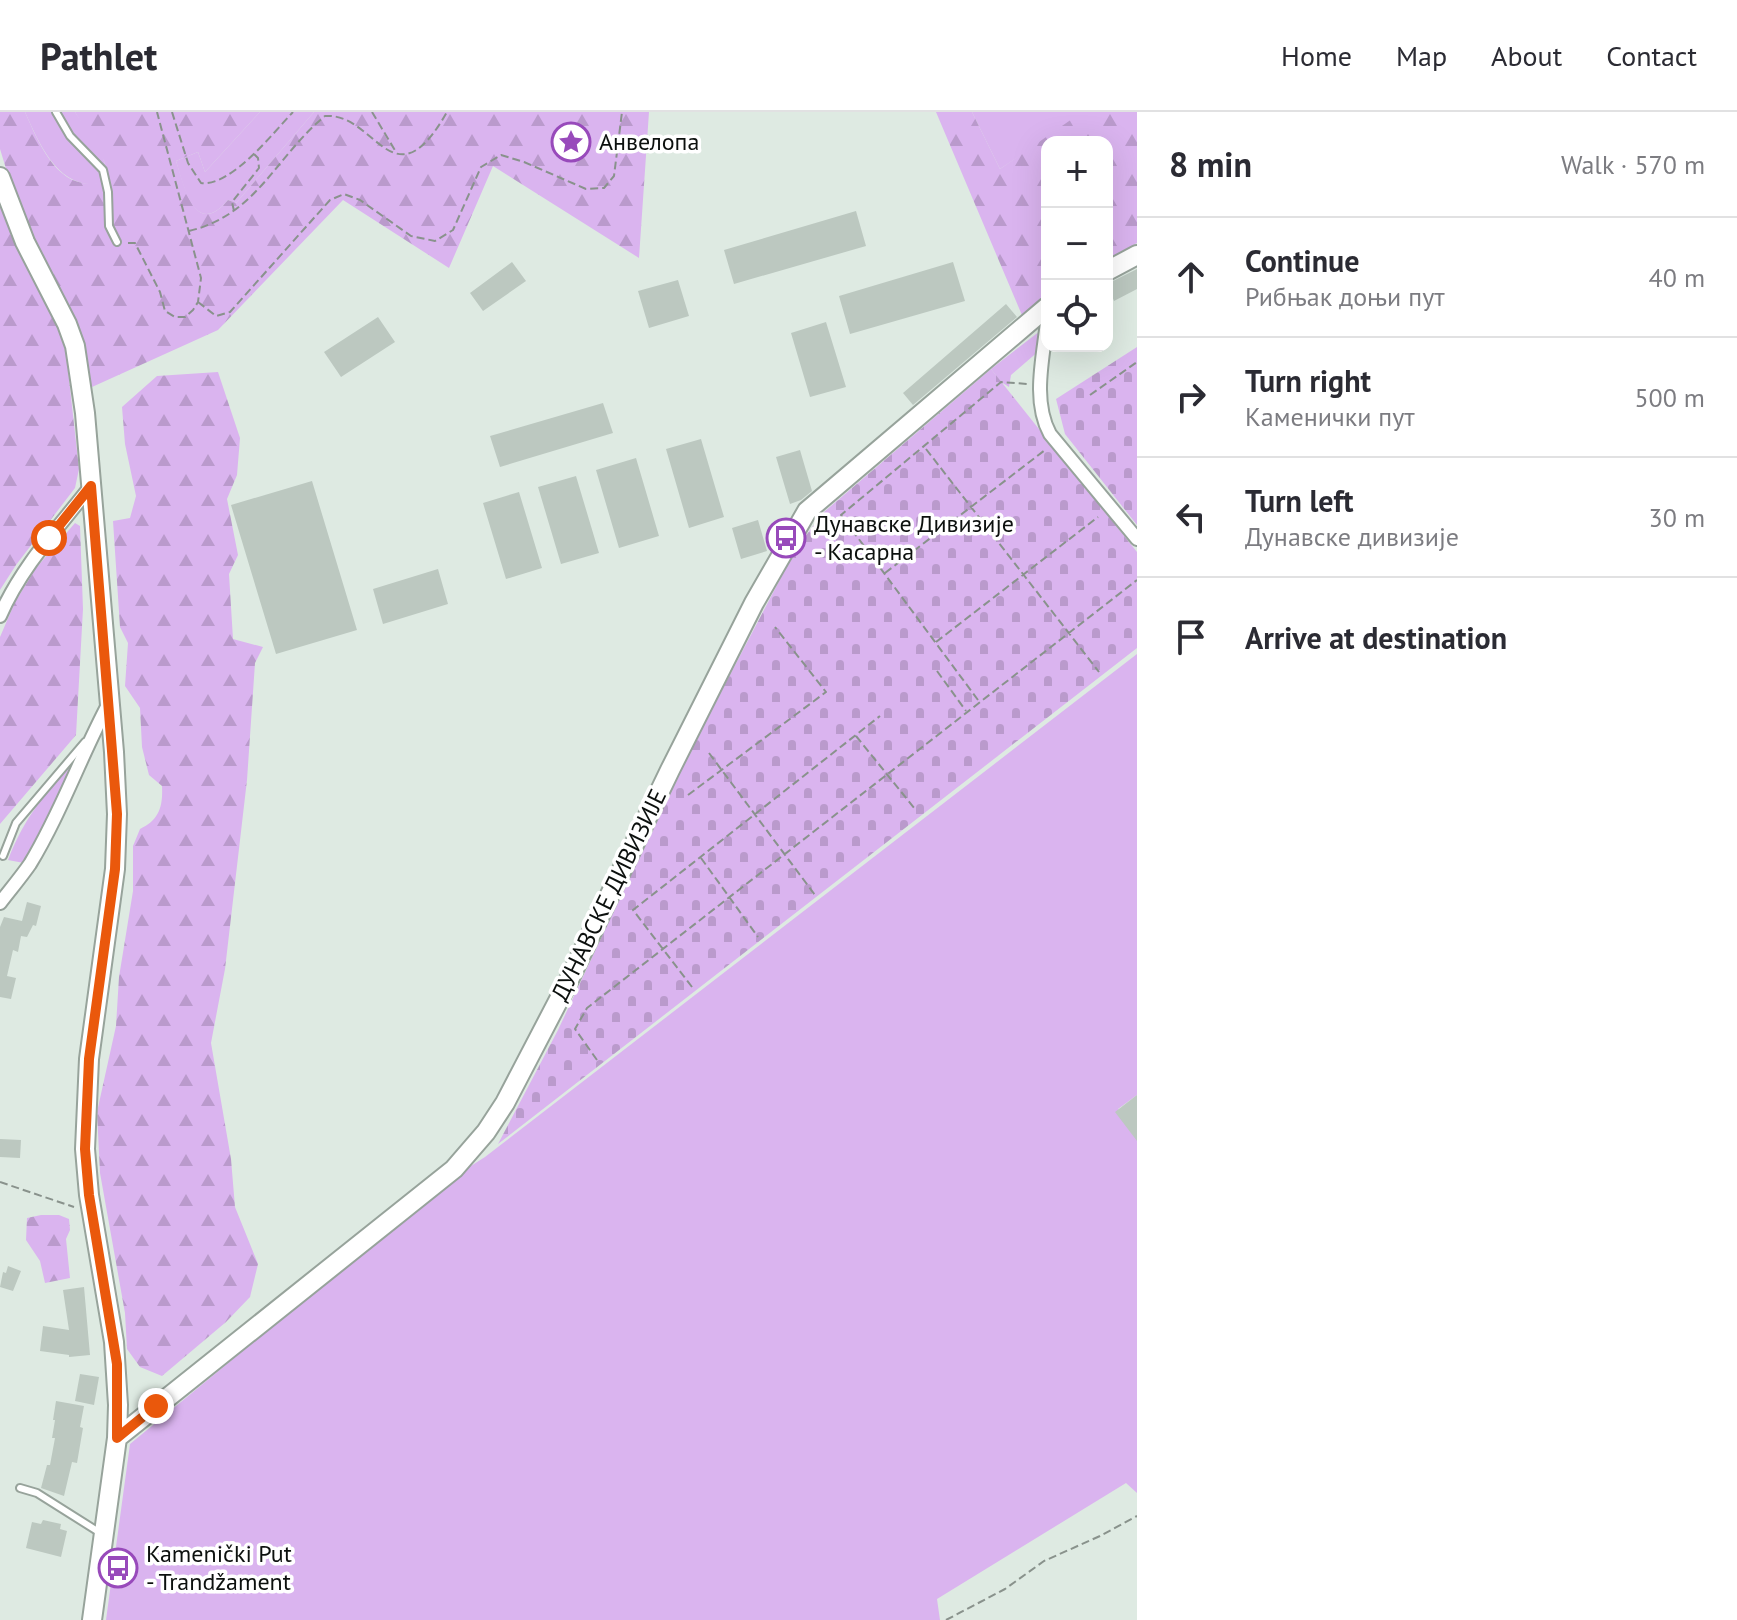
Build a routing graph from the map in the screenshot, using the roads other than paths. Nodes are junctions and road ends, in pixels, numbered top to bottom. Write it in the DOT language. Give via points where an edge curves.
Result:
graph roads {
  1 [pos="56,112"];
  2 [pos="0,177"];
  3 [pos="117,242"];
  4 [pos="1137,255"];
  5 [pos="1113,268"];
  6 [pos="1041,312"];
  7 [pos="1044,352"];
  8 [pos="91,486"];
  9 [pos="1137,539"];
  10 [pos="0,616"];
  11 [pos="109,703"];
  12 [pos="93,733"];
  13 [pos="3,856"];
  14 [pos="0,903"];
  15 [pos="117,1438"];
  16 [pos="20,1488"];
  17 [pos="104,1536"];
  18 [pos="92,1620"];
  1 -- 3 [label="lane" via="70,136 103,170 109,226"];
  2 -- 8 [label="street" via="75,346"];
  4 -- 5 [label="street"];
  6 -- 15 [label="street, ДУНАВСКЕ ДИВИЗИЈЕ" via="807,511 754,603 560,999 486,1132 454,1169"];
  7 -- 9 [label="street" via="1041,411 1050,434"];
  8 -- 10 [label="street" via="49,538"];
  8 -- 11 [label="street"];
  11 -- 12 [label="street"];
  11 -- 15 [label="street" via="115,869 89,1059 85,1149 117,1364"];
  12 -- 13 [label="lane" via="16,823"];
  12 -- 14 [label="street" via="49,829"];
  15 -- 17 [label="street"];
  16 -- 17 [label="lane" via="37,1493"];
  17 -- 18 [label="street"];
}
